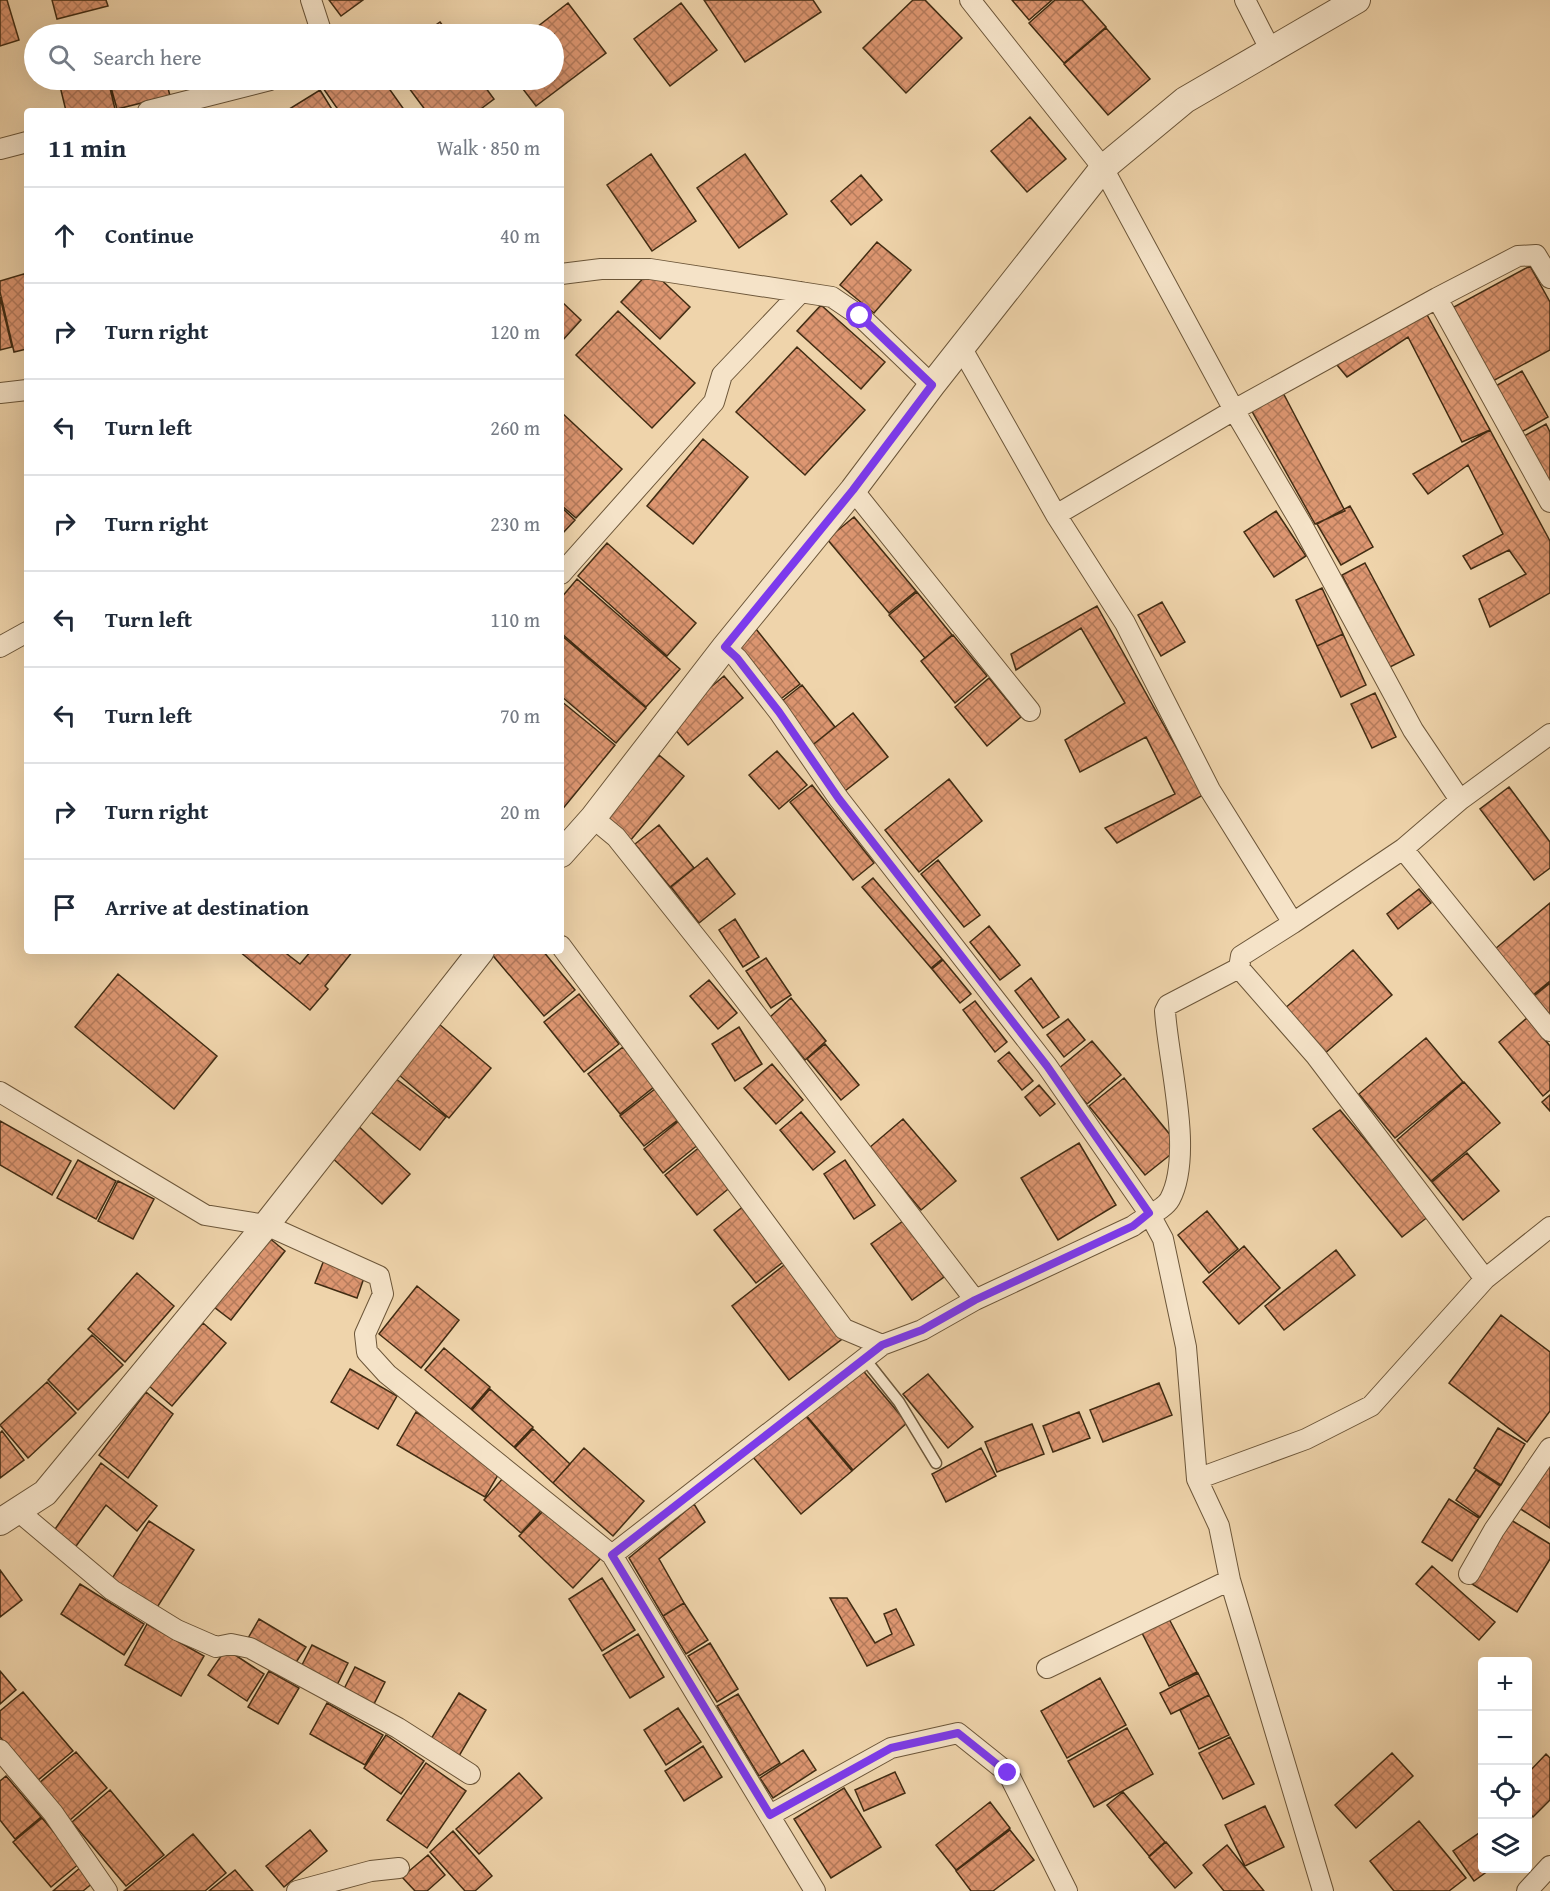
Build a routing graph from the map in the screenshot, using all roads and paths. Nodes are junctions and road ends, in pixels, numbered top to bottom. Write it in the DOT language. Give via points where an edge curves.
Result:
graph roads {
  1 [pos="311,0"];
  2 [pos="970,0"];
  3 [pos="1245,0"];
  4 [pos="1357,0"];
  5 [pos="319,24"];
  6 [pos="1270,49"];
  7 [pos="231,90"];
  8 [pos="160,108"];
  9 [pos="24,143"];
  10 [pos="0,149"];
  11 [pos="1103,168"];
  12 [pos="564,274"];
  13 [pos="1550,278"];
  14 [pos="801,292"];
  15 [pos="1437,298"];
  16 [pos="962,349"];
  17 [pos="932,385"];
  18 [pos="24,390"];
  19 [pos="0,393"];
  20 [pos="1234,410"];
  21 [pos="853,490"];
  22 [pos="1550,502"];
  23 [pos="1056,515"];
  24 [pos="564,571"];
  25 [pos="24,634"];
  26 [pos="0,646"];
  27 [pos="725,647"];
  28 [pos="1030,711"];
  29 [pos="1550,734"];
  30 [pos="1460,800"];
  31 [pos="593,818"];
  32 [pos="564,845"];
  33 [pos="1403,849"];
  34 [pos="1293,923"];
  35 [pos="564,950"];
  36 [pos="479,954"];
  37 [pos="1239,968"];
  38 [pos="1550,1031"];
  39 [pos="0,1092"];
  40 [pos="1149,1213"];
  41 [pos="266,1225"];
  42 [pos="1550,1227"];
  43 [pos="1485,1279"];
  44 [pos="975,1300"];
  45 [pos="882,1345"];
  46 [pos="865,1359"];
  47 [pos="1550,1448"];
  48 [pos="936,1463"];
  49 [pos="1197,1479"];
  50 [pos="9,1516"];
  51 [pos="612,1555"];
  52 [pos="1469,1574"];
  53 [pos="1230,1580"];
  54 [pos="1047,1668"];
  55 [pos="0,1750"];
  56 [pos="470,1774"];
  57 [pos="770,1815"];
  58 [pos="1550,1866"];
  59 [pos="399,1868"];
  60 [pos="1533,1889"];
  61 [pos="107,1891"];
  62 [pos="297,1891"];
  63 [pos="815,1891"];
  64 [pos="1067,1891"];
  65 [pos="1323,1891"];
  1 -- 5 [label="street"];
  2 -- 11 [label="street"];
  3 -- 6 [label="street"];
  4 -- 6 [label="street"];
  6 -- 11 [label="street" via="1185,100"];
  7 -- 8 [label="street"];
  9 -- 10 [label="street"];
  11 -- 16 [label="street"];
  11 -- 20 [label="street"];
  12 -- 14 [label="street" via="650,268"];
  13 -- 15 [label="street" via="1536,255 1518,256"];
  14 -- 17 [label="street" via="832,297 860,316"];
  14 -- 24 [label="street" via="722,375 714,402"];
  15 -- 20 [label="street"];
  15 -- 22 [label="street"];
  16 -- 17 [label="street"];
  16 -- 23 [label="street"];
  17 -- 21 [label="street"];
  18 -- 19 [label="street"];
  20 -- 23 [label="street"];
  20 -- 30 [label="street" via="1302,525 1413,730"];
  21 -- 27 [label="street"];
  21 -- 28 [label="street"];
  23 -- 34 [label="street" via="1125,623 1210,790"];
  25 -- 26 [label="street"];
  27 -- 31 [label="street"];
  27 -- 40 [label="street" via="779,712 839,799 1047,1066"];
  29 -- 30 [label="street"];
  30 -- 33 [label="street"];
  31 -- 32 [label="street"];
  31 -- 44 [label="street" via="616,837 715,961"];
  33 -- 34 [label="street"];
  33 -- 38 [label="street"];
  34 -- 37 [label="street" via="1241,956"];
  35 -- 45 [label="street" via="844,1329"];
  36 -- 41 [label="street"];
  37 -- 40 [label="street" via="1168,1005 1165,1011 1180,1154 1169,1200 1160,1210"];
  37 -- 43 [label="street" via="1316,1056"];
  39 -- 41 [label="street" via="206,1215"];
  40 -- 44 [label="street" via="1133,1226"];
  40 -- 49 [label="street" via="1163,1239 1186,1347"];
  41 -- 50 [label="street" via="45,1493"];
  41 -- 51 [label="street" via="379,1276 383,1294 365,1334 367,1352 387,1374"];
  42 -- 43 [label="street"];
  43 -- 49 [label="street" via="1371,1406 1306,1439"];
  44 -- 45 [label="street" via="922,1330"];
  45 -- 46 [label="street"];
  46 -- 48 [label="lane" via="899,1402"];
  46 -- 51 [label="street"];
  47 -- 52 [label="street"];
  49 -- 53 [label="street" via="1219,1526"];
  50 -- 56 [label="street" via="112,1590 177,1630 216,1647 231,1644 250,1648 398,1728"];
  51 -- 57 [label="street"];
  53 -- 54 [label="street"];
  53 -- 65 [label="street"];
  55 -- 61 [label="street" via="53,1813"];
  57 -- 63 [label="street"];
  57 -- 64 [label="street" via="891,1748 958,1733 1008,1773"];
  58 -- 60 [label="street"];
  59 -- 62 [label="street" via="370,1871"];
}
